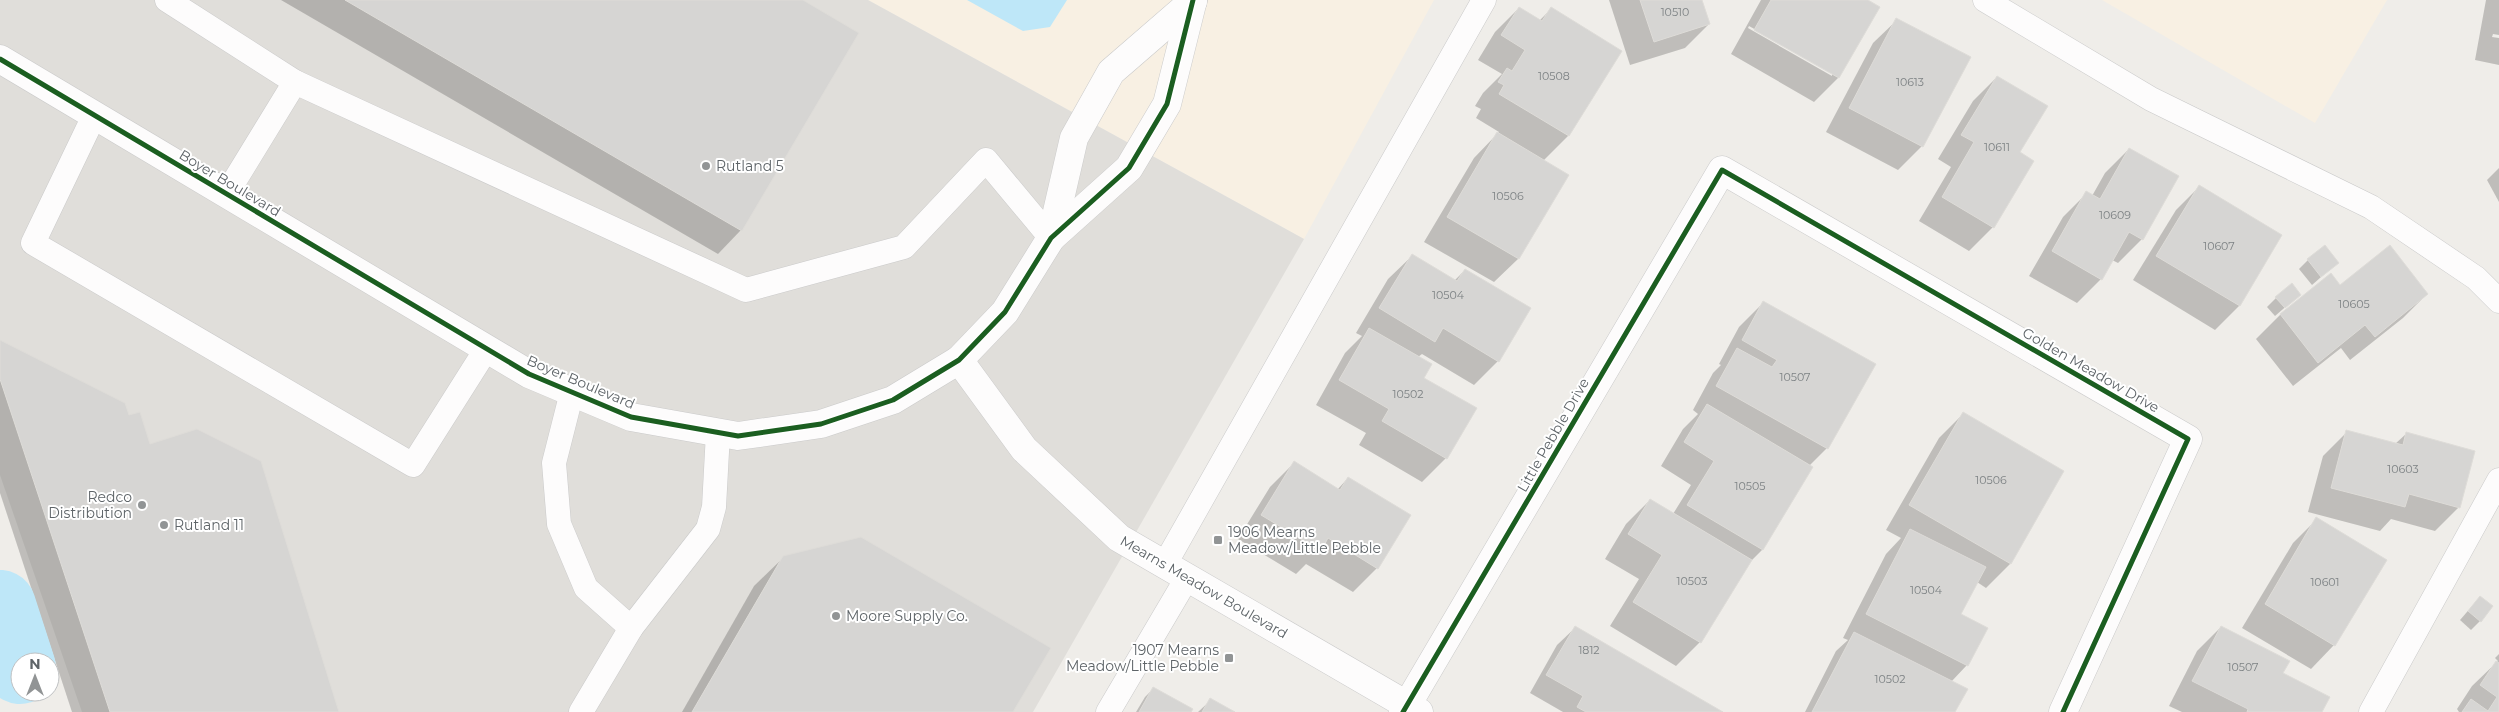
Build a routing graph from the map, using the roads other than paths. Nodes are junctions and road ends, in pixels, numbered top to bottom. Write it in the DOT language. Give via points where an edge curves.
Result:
graph roads {
  1 [pos="167,0"];
  2 [pos="1484,0"];
  3 [pos="1985,0"];
  4 [pos="1193,1"];
  5 [pos="0,59"];
  6 [pos="295,82"];
  7 [pos="94,116"];
  8 [pos="1722,170"];
  9 [pos="227,194"];
  10 [pos="1051,238"];
  11 [pos="2499,301"];
  12 [pos="487,348"];
  13 [pos="959,360"];
  14 [pos="572,392"];
  15 [pos="718,433"];
  16 [pos="2499,480"];
  17 [pos="1176,571"];
  18 [pos="631,628"];
  19 [pos="1410,710"];
  20 [pos="581,712"];
  21 [pos="1108,712"];
  22 [pos="2063,712"];
  23 [pos="2371,712"];
  1 -- 6 [label="lane"];
  2 -- 17 [label="lane"];
  3 -- 11 [label="lane" via="2151,99 2371,207 2476,278"];
  4 -- 10 [label="street, Boyer Boulevard" via="1167,104 1129,168"];
  4 -- 10 [label="street, Boyer Boulevard" via="1111,72 1074,138"];
  5 -- 7 [label="street, Boyer Boulevard"];
  6 -- 9 [label="lane"];
  6 -- 10 [label="lane" via="746,290 904,247 986,160"];
  7 -- 9 [label="street, Boyer Boulevard"];
  7 -- 12 [label="lane" via="33,243 41,248 413,465"];
  8 -- 19 [label="street, Little Pebble Drive"];
  8 -- 22 [label="street, Golden Meadow Drive" via="2188,440"];
  9 -- 12 [label="street, Boyer Boulevard"];
  10 -- 13 [label="street, Boyer Boulevard" via="1005,312"];
  12 -- 14 [label="street, Boyer Boulevard" via="529,374"];
  13 -- 15 [label="street, Boyer Boulevard" via="894,400 821,424 738,436"];
  13 -- 17 [label="street, Mearns Meadow Boulevard" via="1024,449 1119,538"];
  14 -- 15 [label="street, Boyer Boulevard" via="631,417"];
  14 -- 18 [label="lane" via="554,463 559,524 586,588"];
  15 -- 18 [label="lane" via="714,507 708,528"];
  16 -- 23 [label="lane"];
  17 -- 19 [label="street, Mearns Meadow Boulevard"];
  17 -- 21 [label="lane"];
  18 -- 20 [label="lane"];
}
